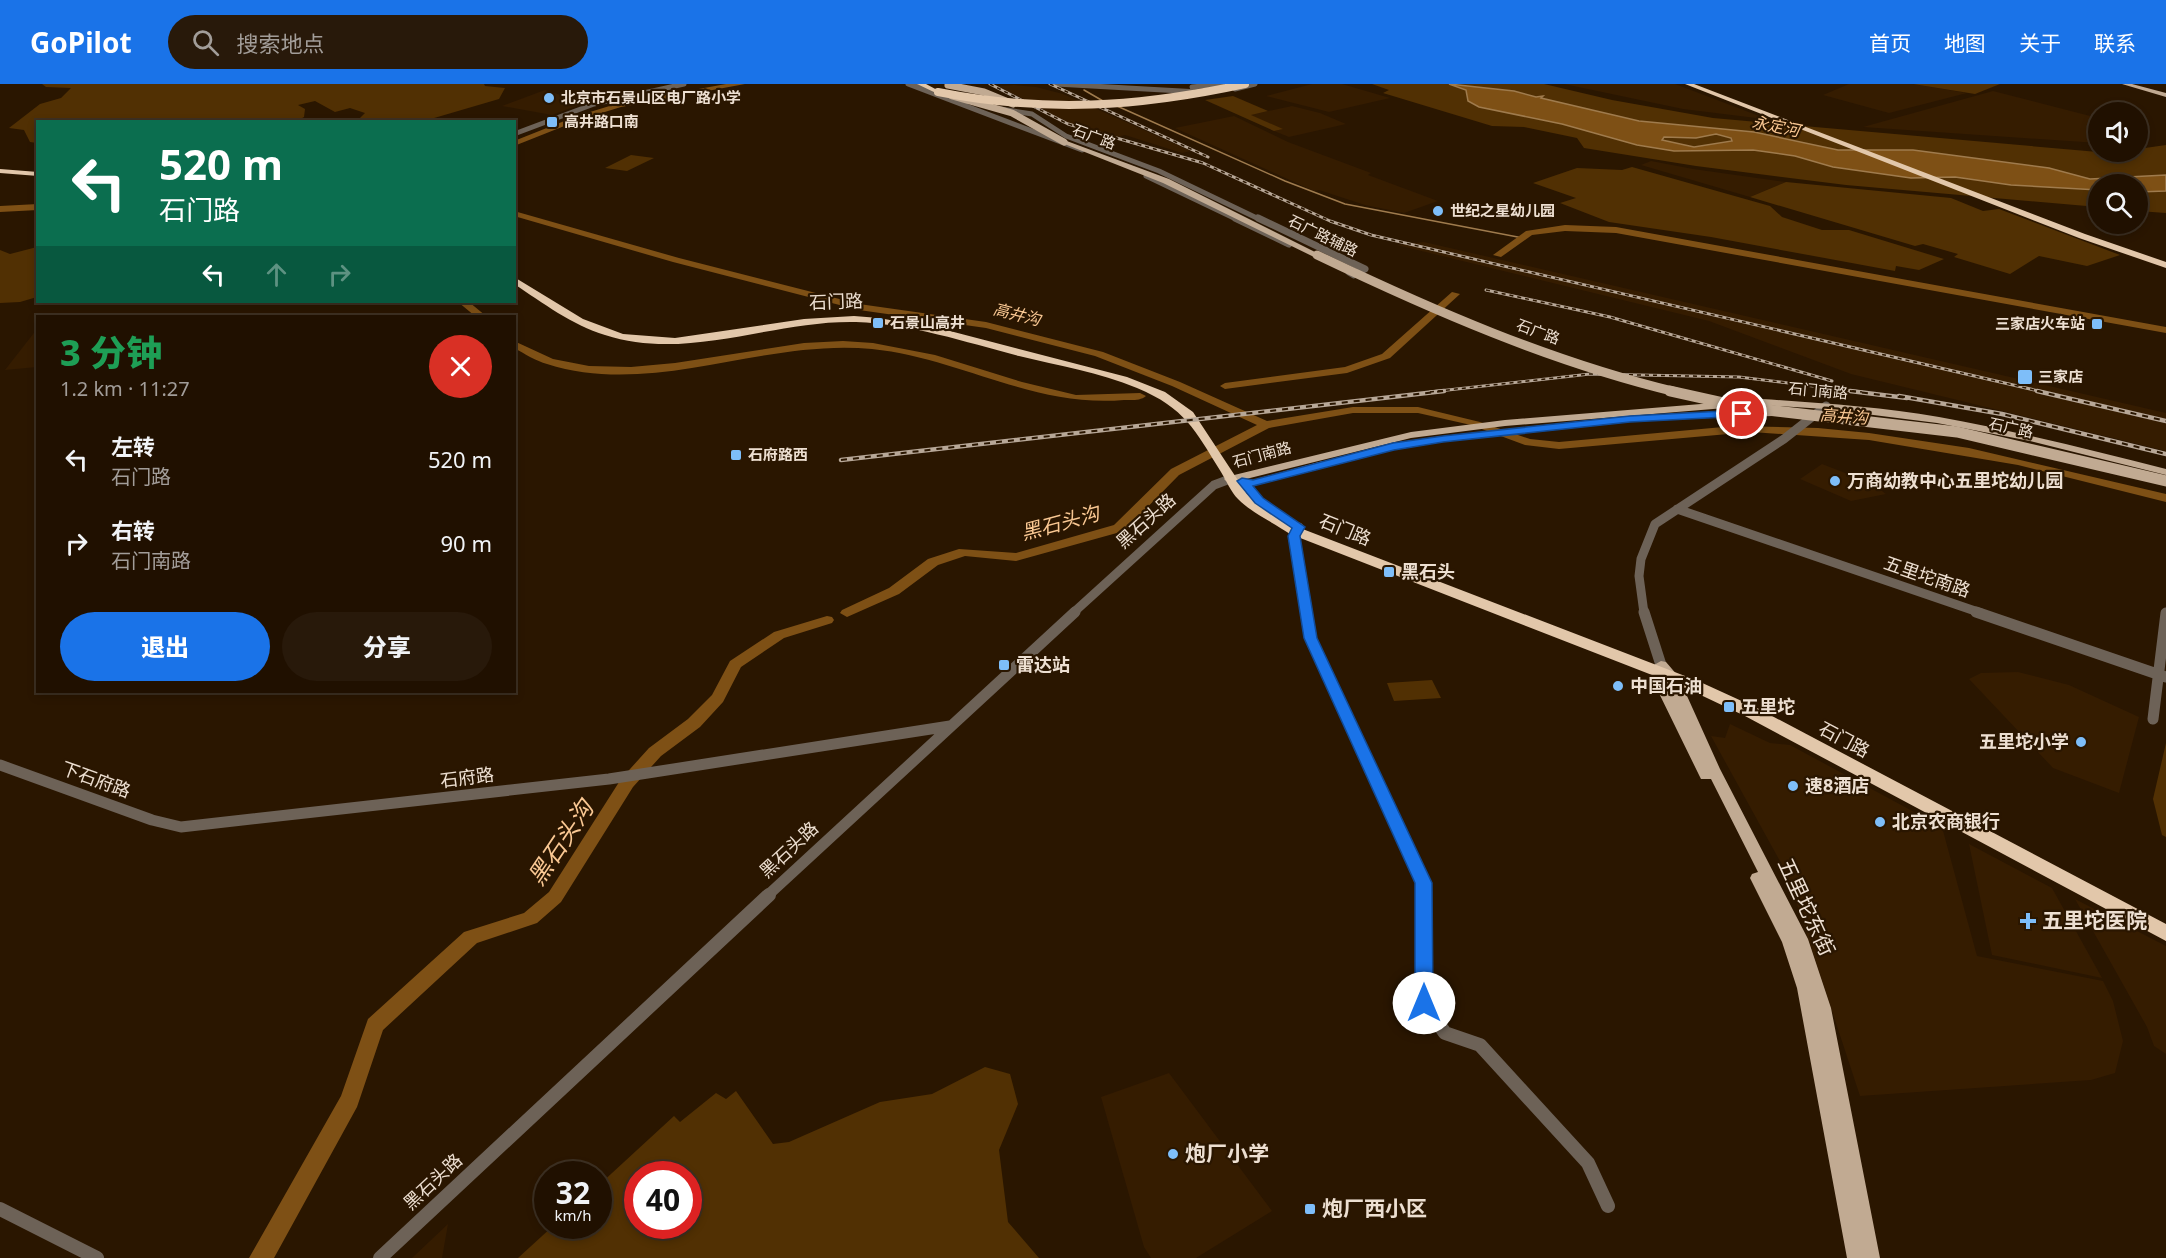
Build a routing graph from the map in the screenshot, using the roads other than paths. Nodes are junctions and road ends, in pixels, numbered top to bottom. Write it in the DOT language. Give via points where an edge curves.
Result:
graph roads {
  1 [pos="684,84"];
  2 [pos="909,84"];
  3 [pos="920,84"];
  4 [pos="928,84"];
  5 [pos="944,84"];
  6 [pos="1056,84"];
  7 [pos="1102,84"];
  8 [pos="1173,84"];
  9 [pos="1221,84"];
  10 [pos="1232,84"];
  11 [pos="1245,84"];
  12 [pos="1254,84"];
  13 [pos="1688,84"];
  14 [pos="1695,84"];
  15 [pos="2125,84"];
  16 [pos="2134,84"];
  17 [pos="1181,89"];
  18 [pos="938,92"];
  19 [pos="2166,94"];
  20 [pos="956,102"];
  21 [pos="516,133"];
  22 [pos="1067,141"];
  23 [pos="0,172"];
  24 [pos="36,175"];
  25 [pos="1201,195"];
  26 [pos="1223,208"];
  27 [pos="1285,232"];
  28 [pos="1282,241"];
  29 [pos="1320,254"];
  30 [pos="2166,264"];
  31 [pos="516,279"];
  32 [pos="1826,406"];
  33 [pos="1808,420"];
  34 [pos="2166,472"];
  35 [pos="1237,479"];
  36 [pos="2166,479"];
  37 [pos="2166,486"];
  38 [pos="1677,509"];
  39 [pos="1297,529"];
  40 [pos="2166,613"];
  41 [pos="1664,671"];
  42 [pos="2161,676"];
  43 [pos="2153,719"];
  44 [pos="946,730"];
  45 [pos="0,765"];
  46 [pos="181,827"];
  47 [pos="2166,925"];
  48 [pos="2166,933"];
  49 [pos="1608,1206"];
  50 [pos="0,1209"];
  51 [pos="97,1258"];
  52 [pos="380,1258"];
  53 [pos="1857,1258"];
  54 [pos="1870,1258"];
  1 -- 21 [label="street" via="594,104"];
  2 -- 20 [label="street, 石广路辅路"];
  3 -- 18 [label="highway"];
  4 -- 10 [label="highway, bridge" via="990,100 1081,106 1164,99"];
  5 -- 22 [label="main road, 石广路, bridge" via="997,97"];
  6 -- 17 [label="street"];
  7 -- 17 [label="street"];
  8 -- 17 [label="street"];
  9 -- 17 [label="street"];
  11 -- 18 [label="highway, bridge" via="1167,101 1086,108 1000,104"];
  12 -- 17 [label="street" via="1223,91"];
  13 -- 30 [label="highway" via="2082,236"];
  14 -- 30 [label="highway"];
  15 -- 19 [label="main road"];
  16 -- 19 [label="main road"];
  18 -- 22 [label="main road, 石广路, bridge" via="1012,113"];
  20 -- 27 [label="street, 石广路辅路" via="1032,114 1066,136 1153,169"];
  20 -- 28 [label="street, 石广路辅路" via="1126,167"];
  22 -- 25 [label="main road, 石广路" via="1150,170"];
  22 -- 26 [label="main road, 石广路"];
  23 -- 24 [label="highway"];
  25 -- 27 [label="main road"];
  25 -- 29 [label="main road, 石广路"];
  26 -- 28 [label="main road"];
  26 -- 29 [label="main road, 石广路"];
  27 -- 28 [label="street, 石广路辅路" via="1365,269 1354,274"];
  29 -- 36 [label="main road, 石广路, bridge" via="1489,330 1672,392 1762,409 1929,427"];
  31 -- 35 [label="highway, 石门路" via="589,325 634,339 680,341 837,319 880,321 1097,371 1141,386 1183,408"];
  32 -- 33 [label="street, 五里坨东街"];
  32 -- 34 [label="main road, 石门南路" via="1988,430"];
  32 -- 35 [label="main road, 石门南路" via="1707,404 1456,428 1369,443"];
  33 -- 35 [label="main road, 石门南路" via="1742,414 1522,430 1393,447 1253,483"];
  33 -- 37 [label="main road, 石门南路" via="1977,441"];
  33 -- 38 [label="street, 五里坨东街"];
  35 -- 39 [label="highway, 石门路" via="1250,503"];
  35 -- 44 [label="street, 黑石头路" via="1214,485"];
  38 -- 41 [label="street, 五里坨东街" via="1655,524 1644,540 1639,562 1639,587 1647,628"];
  38 -- 42 [label="street, 五里坨南路"];
  39 -- 41 [label="highway, 石门路"];
  39 -- 49 [label="street" via="1311,638 1424,883 1424,1003 1445,1032 1480,1045 1588,1163"];
  40 -- 42 [label="street"];
  41 -- 47 [label="highway, 石门路" via="1728,693"];
  41 -- 48 [label="highway, 石门路" via="1751,712"];
  41 -- 53 [label="main road, 五里坨东街" via="1659,678 1676,717 1790,942 1806,988"];
  41 -- 54 [label="main road, 五里坨东街" via="1800,939 1822,1008"];
  42 -- 43 [label="street"];
  44 -- 46 [label="street, 石府路" via="795,755 609,779"];
  44 -- 52 [label="street, 黑石头路"];
  45 -- 46 [label="street, 下石府路"];
  50 -- 51 [label="street"];
}
